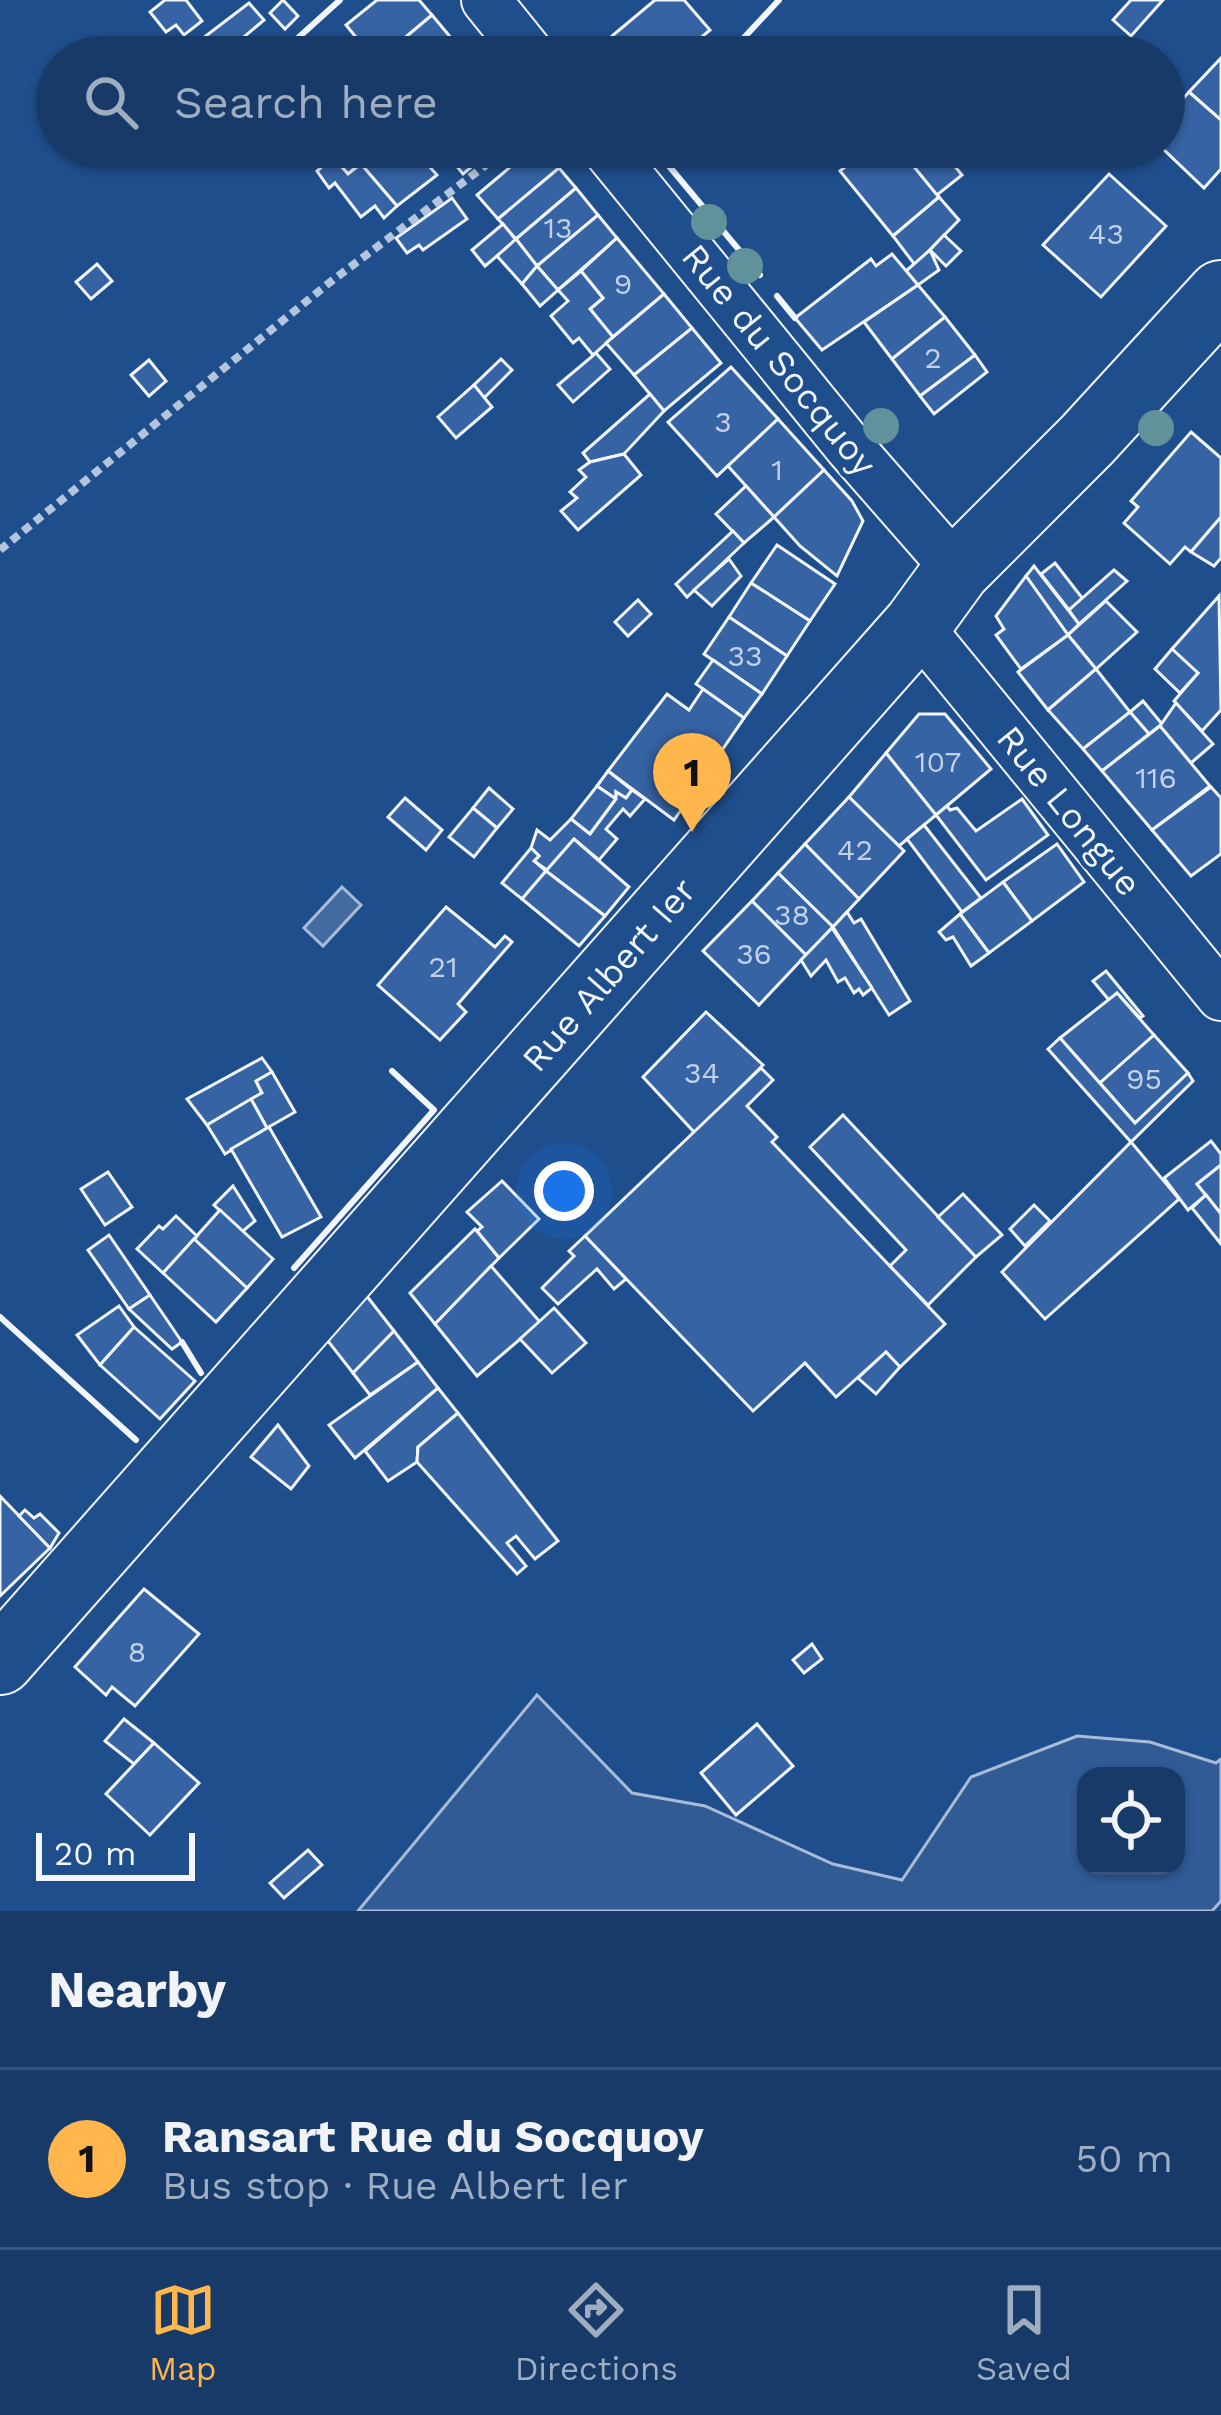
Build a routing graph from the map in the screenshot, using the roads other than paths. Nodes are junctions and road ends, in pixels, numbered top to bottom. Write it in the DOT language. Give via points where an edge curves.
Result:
graph roads {
  1 [pos="486,0"];
  2 [pos="515,36"];
  3 [pos="622,168"];
  4 [pos="1221,294"];
  5 [pos="957,570"];
  6 [pos="917,626"];
  7 [pos="1221,996"];
  8 [pos="0,1660"];
  1 -- 2 [label="street"];
  3 -- 5 [label="street, Rue du Socquoy"];
  4 -- 5 [label="street, Rue Albert Ier"];
  5 -- 6 [label="street, Rue Albert Ier"];
  6 -- 7 [label="street, Rue Longue"];
  6 -- 8 [label="street, Rue Albert Ier"];
}
